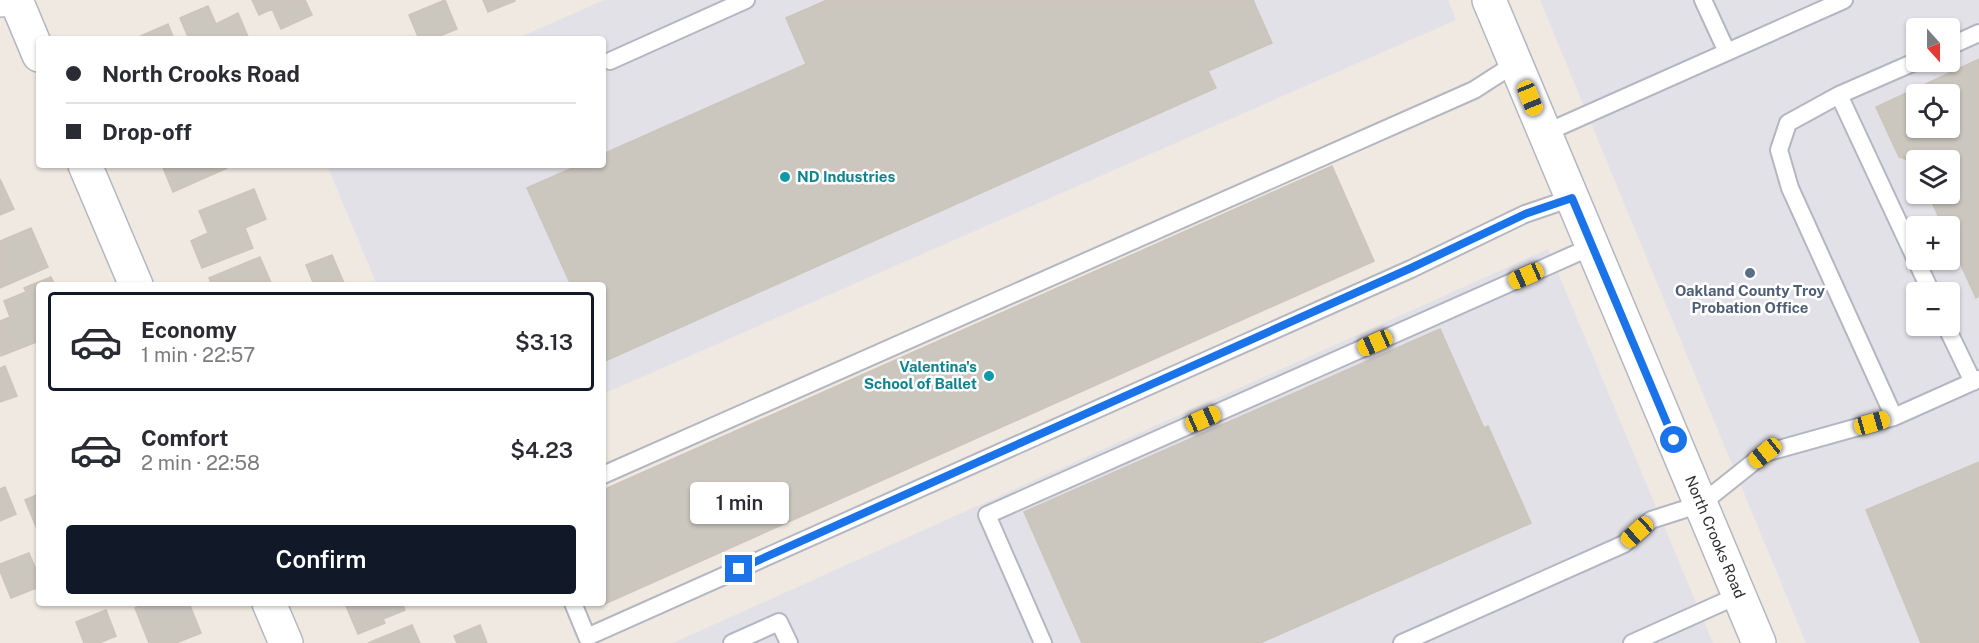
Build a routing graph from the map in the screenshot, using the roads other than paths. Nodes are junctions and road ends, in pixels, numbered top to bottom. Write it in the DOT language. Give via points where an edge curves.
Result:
graph roads {
  1 [pos="16,0"];
  2 [pos="746,0"];
  3 [pos="1489,0"];
  4 [pos="1703,0"];
  5 [pos="1844,0"];
  6 [pos="1979,33"];
  7 [pos="1960,42"];
  8 [pos="36,48"];
  9 [pos="1727,52"];
  10 [pos="610,61"];
  11 [pos="1516,63"];
  12 [pos="1906,66"];
  13 [pos="1839,95"];
  14 [pos="1545,133"];
  15 [pos="86,168"];
  16 [pos="1572,198"];
  17 [pos="1593,246"];
  18 [pos="135,282"];
  19 [pos="1926,282"];
  20 [pos="1951,336"];
  21 [pos="1976,381"];
  22 [pos="1894,417"];
  23 [pos="606,474"];
  24 [pos="1701,504"];
  25 [pos="1739,595"];
  26 [pos="270,606"];
  27 [pos="574,606"];
  28 [pos="286,643"];
  29 [pos="732,643"];
  30 [pos="789,643"];
  31 [pos="1043,643"];
  32 [pos="1402,643"];
  33 [pos="1632,643"];
  34 [pos="1759,643"];
  1 -- 8 [label="main road"];
  2 -- 10 [label="lane"];
  3 -- 11 [label="main road, North Crooks Road"];
  4 -- 9 [label="lane"];
  5 -- 9 [label="lane"];
  6 -- 7 [label="lane"];
  9 -- 14 [label="lane"];
  11 -- 14 [label="main road, North Crooks Road"];
  11 -- 23 [label="lane" via="1474,90"];
  12 -- 13 [label="lane"];
  13 -- 19 [label="lane"];
  13 -- 22 [label="lane" via="1788,123 1779,150 1790,188"];
  14 -- 16 [label="main road, North Crooks Road"];
  15 -- 18 [label="main road"];
  16 -- 17 [label="main road, North Crooks Road"];
  16 -- 27 [label="lane" via="1525,214 587,637"];
  17 -- 24 [label="main road, North Crooks Road"];
  17 -- 31 [label="lane" via="987,515"];
  20 -- 21 [label="lane"];
  21 -- 22 [label="lane"];
  22 -- 24 [label="lane" via="1765,453"];
  24 -- 25 [label="main road, North Crooks Road"];
  24 -- 32 [label="lane" via="1651,520 1624,544"];
  25 -- 33 [label="lane"];
  25 -- 34 [label="main road, North Crooks Road"];
  26 -- 28 [label="main road"];
  29 -- 30 [label="lane" via="779,622"];
}
